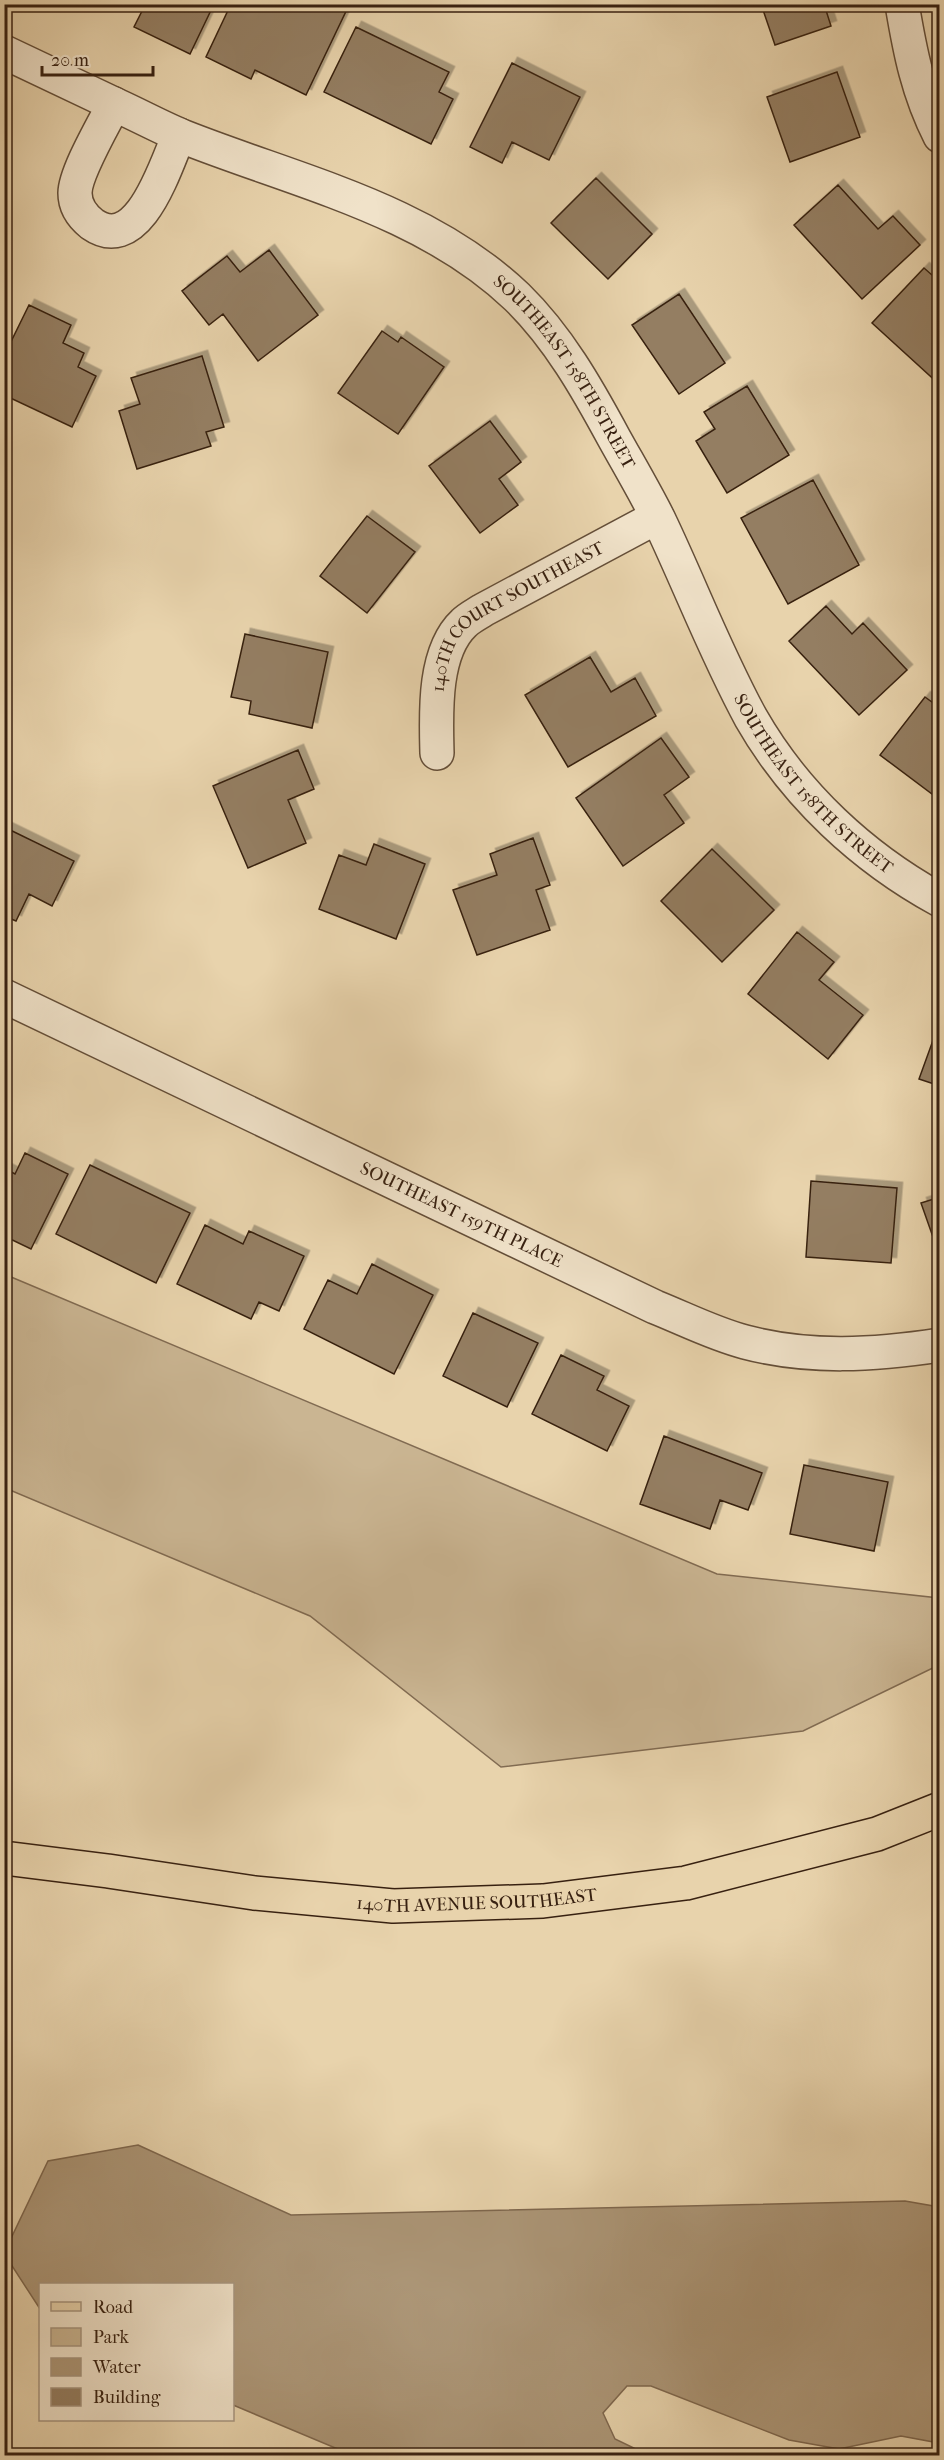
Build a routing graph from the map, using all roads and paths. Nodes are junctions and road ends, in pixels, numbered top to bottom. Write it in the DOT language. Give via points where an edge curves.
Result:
graph roads {
  1 [pos="902,4"];
  2 [pos="4,52"];
  3 [pos="114,104"];
  4 [pos="179,135"];
  5 [pos="939,136"];
  6 [pos="657,517"];
  7 [pos="437,753"];
  8 [pos="939,900"];
  9 [pos="4,996"];
  10 [pos="939,1345"];
  11 [pos="939,1809"];
  12 [pos="4,1858"];
  1 -- 5 [label="street" via="911,62"];
  2 -- 3 [label="street, SOUTHEAST 158TH STREET"];
  3 -- 4 [label="street, SOUTHEAST 158TH STREET"];
  3 -- 4 [label="street" via="75,192 77,206 97,227 125,228 137,220 146,209"];
  4 -- 6 [label="street, SOUTHEAST 158TH STREET" via="347,196 399,219 477,264 517,297 576,371"];
  6 -- 7 [label="street, 140TH COURT SOUTHEAST" via="462,624 449,645 439,676"];
  6 -- 8 [label="street, SOUTHEAST 158TH STREET" via="752,720 786,769 848,836 903,880"];
  9 -- 10 [label="street, SOUTHEAST 159TH PLACE" via="716,1333 812,1354 900,1351"];
  11 -- 12 [label="main road, 140TH AVENUE SOUTHEAST" via="877,1834 686,1883 543,1901 393,1906 254,1893"];
}
